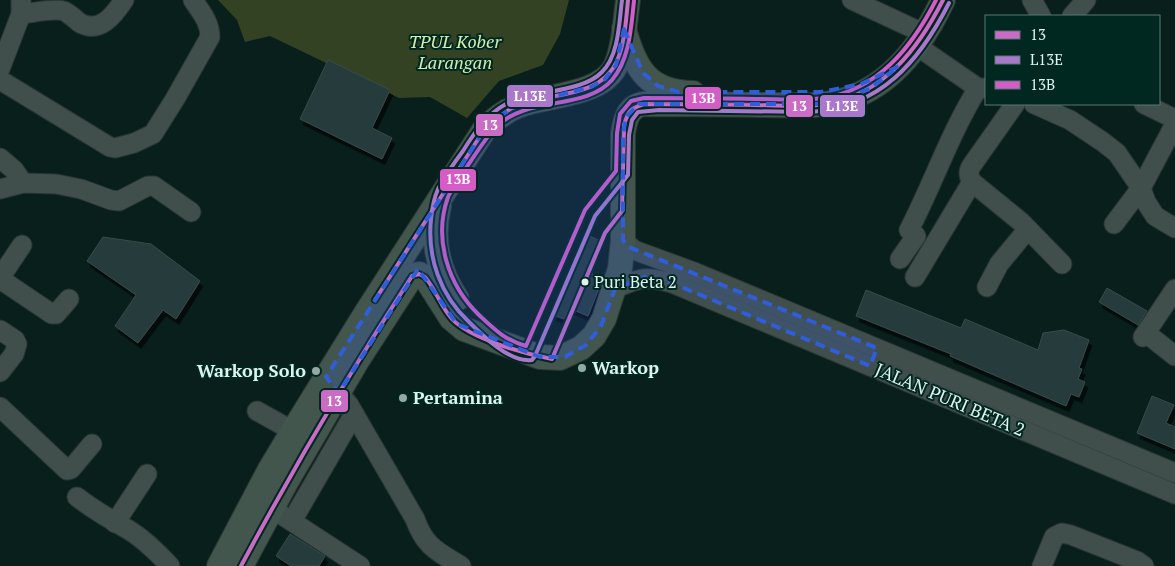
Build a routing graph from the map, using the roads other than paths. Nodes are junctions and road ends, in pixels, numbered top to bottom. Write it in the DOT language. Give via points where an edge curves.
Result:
graph roads {
  1 [pos="124,0"];
  2 [pos="193,0"];
  3 [pos="628,0"];
  4 [pos="852,0"];
  5 [pos="943,0"];
  6 [pos="1032,0"];
  7 [pos="1086,0"];
  8 [pos="21,7"];
  9 [pos="1040,15"];
  10 [pos="1073,15"];
  11 [pos="624,29"];
  12 [pos="921,40"];
  13 [pos="899,66"];
  14 [pos="0,69"];
  15 [pos="0,80"];
  16 [pos="982,88"];
  17 [pos="1014,105"];
  18 [pos="1036,105"];
  19 [pos="1146,105"];
  20 [pos="1175,119"];
  21 [pos="1175,124"];
  22 [pos="0,158"];
  23 [pos="972,182"];
  24 [pos="23,183"];
  25 [pos="1141,188"];
  26 [pos="0,189"];
  27 [pos="444,193"];
  28 [pos="191,212"];
  29 [pos="1114,224"];
  30 [pos="1175,228"];
  31 [pos="1028,229"];
  32 [pos="623,240"];
  33 [pos="22,245"];
  34 [pos="900,259"];
  35 [pos="1062,264"];
  36 [pos="403,274"];
  37 [pos="675,275"];
  38 [pos="915,277"];
  39 [pos="0,278"];
  40 [pos="730,287"];
  41 [pos="986,287"];
  42 [pos="615,289"];
  43 [pos="1175,289"];
  44 [pos="69,299"];
  45 [pos="725,306"];
  46 [pos="0,330"];
  47 [pos="503,344"];
  48 [pos="877,348"];
  49 [pos="1175,356"];
  50 [pos="870,366"];
  51 [pos="0,372"];
  52 [pos="333,385"];
  53 [pos="0,407"];
  54 [pos="257,411"];
  55 [pos="354,414"];
  56 [pos="293,431"];
  57 [pos="92,444"];
  58 [pos="1175,473"];
  59 [pos="147,474"];
  60 [pos="1175,494"];
  61 [pos="77,497"];
  62 [pos="272,508"];
  63 [pos="292,521"];
  64 [pos="115,523"];
  65 [pos="1122,561"];
  66 [pos="170,566"];
  67 [pos="220,566"];
  68 [pos="241,566"];
  69 [pos="360,566"];
  70 [pos="461,566"];
  71 [pos="1042,566"];
  72 [pos="1144,566"];
  1 -- 8 [label="street" via="109,19 100,25 88,26 65,12"];
  2 -- 15 [label="street" via="207,20 210,37 153,134 134,143 110,147"];
  3 -- 11 [label="main road"];
  4 -- 12 [label="street"];
  5 -- 12 [label="main road"];
  6 -- 9 [label="street"];
  7 -- 10 [label="street"];
  8 -- 14 [label="street"];
  11 -- 13 [label="main road" via="643,73 658,86 679,92 821,92 861,84"];
  11 -- 27 [label="main road" via="617,62 606,79 591,87 519,105 498,116 484,130"];
  12 -- 13 [label="main road"];
  12 -- 16 [label="street"];
  13 -- 32 [label="main road" via="870,89 826,104 639,104 630,111 623,130"];
  16 -- 34 [label="street" via="964,111 909,230 916,236"];
  17 -- 23 [label="street" via="968,171"];
  18 -- 25 [label="street" via="1070,120 1117,153"];
  19 -- 20 [label="street"];
  21 -- 25 [label="street"];
  22 -- 24 [label="street"];
  23 -- 31 [label="street"];
  23 -- 38 [label="street"];
  24 -- 26 [label="street"];
  24 -- 28 [label="street" via="73,187 118,201 154,186"];
  25 -- 29 [label="street"];
  25 -- 30 [label="street" via="1155,216"];
  27 -- 36 [label="main road"];
  27 -- 47 [label="main road" via="435,232 443,274 466,311"];
  31 -- 35 [label="street"];
  31 -- 41 [label="street" via="999,264"];
  32 -- 37 [label="street, JALAN PURI BETA 2"];
  32 -- 42 [label="main road"];
  33 -- 39 [label="street"];
  36 -- 47 [label="main road" via="424,275 457,324"];
  36 -- 52 [label="main road"];
  37 -- 40 [label="street, JALAN PURI BETA 2"];
  37 -- 42 [label="street, JALAN PURI BETA 2" via="632,281"];
  37 -- 45 [label="street, JALAN PURI BETA 2"];
  39 -- 44 [label="street" via="52,314 60,311"];
  40 -- 45 [label="street"];
  40 -- 48 [label="street, JALAN PURI BETA 2"];
  42 -- 47 [label="main road" via="594,336 571,354 547,358"];
  43 -- 49 [label="street" via="1144,335"];
  45 -- 50 [label="street, JALAN PURI BETA 2"];
  46 -- 51 [label="street" via="17,344 14,354"];
  48 -- 50 [label="street"];
  48 -- 58 [label="street, JALAN PURI BETA 2"];
  50 -- 60 [label="street, JALAN PURI BETA 2"];
  52 -- 55 [label="street"];
  52 -- 56 [label="main road"];
  52 -- 62 [label="main road"];
  53 -- 57 [label="street" via="67,470"];
  54 -- 56 [label="street"];
  55 -- 63 [label="street"];
  55 -- 70 [label="street" via="423,538"];
  56 -- 67 [label="main road"];
  59 -- 64 [label="street"];
  61 -- 64 [label="street"];
  62 -- 63 [label="street"];
  62 -- 68 [label="main road"];
  63 -- 69 [label="street"];
  64 -- 66 [label="street" via="146,542"];
  65 -- 71 [label="street" via="1062,533 1054,537"];
  65 -- 72 [label="street" via="1137,561"];
}
